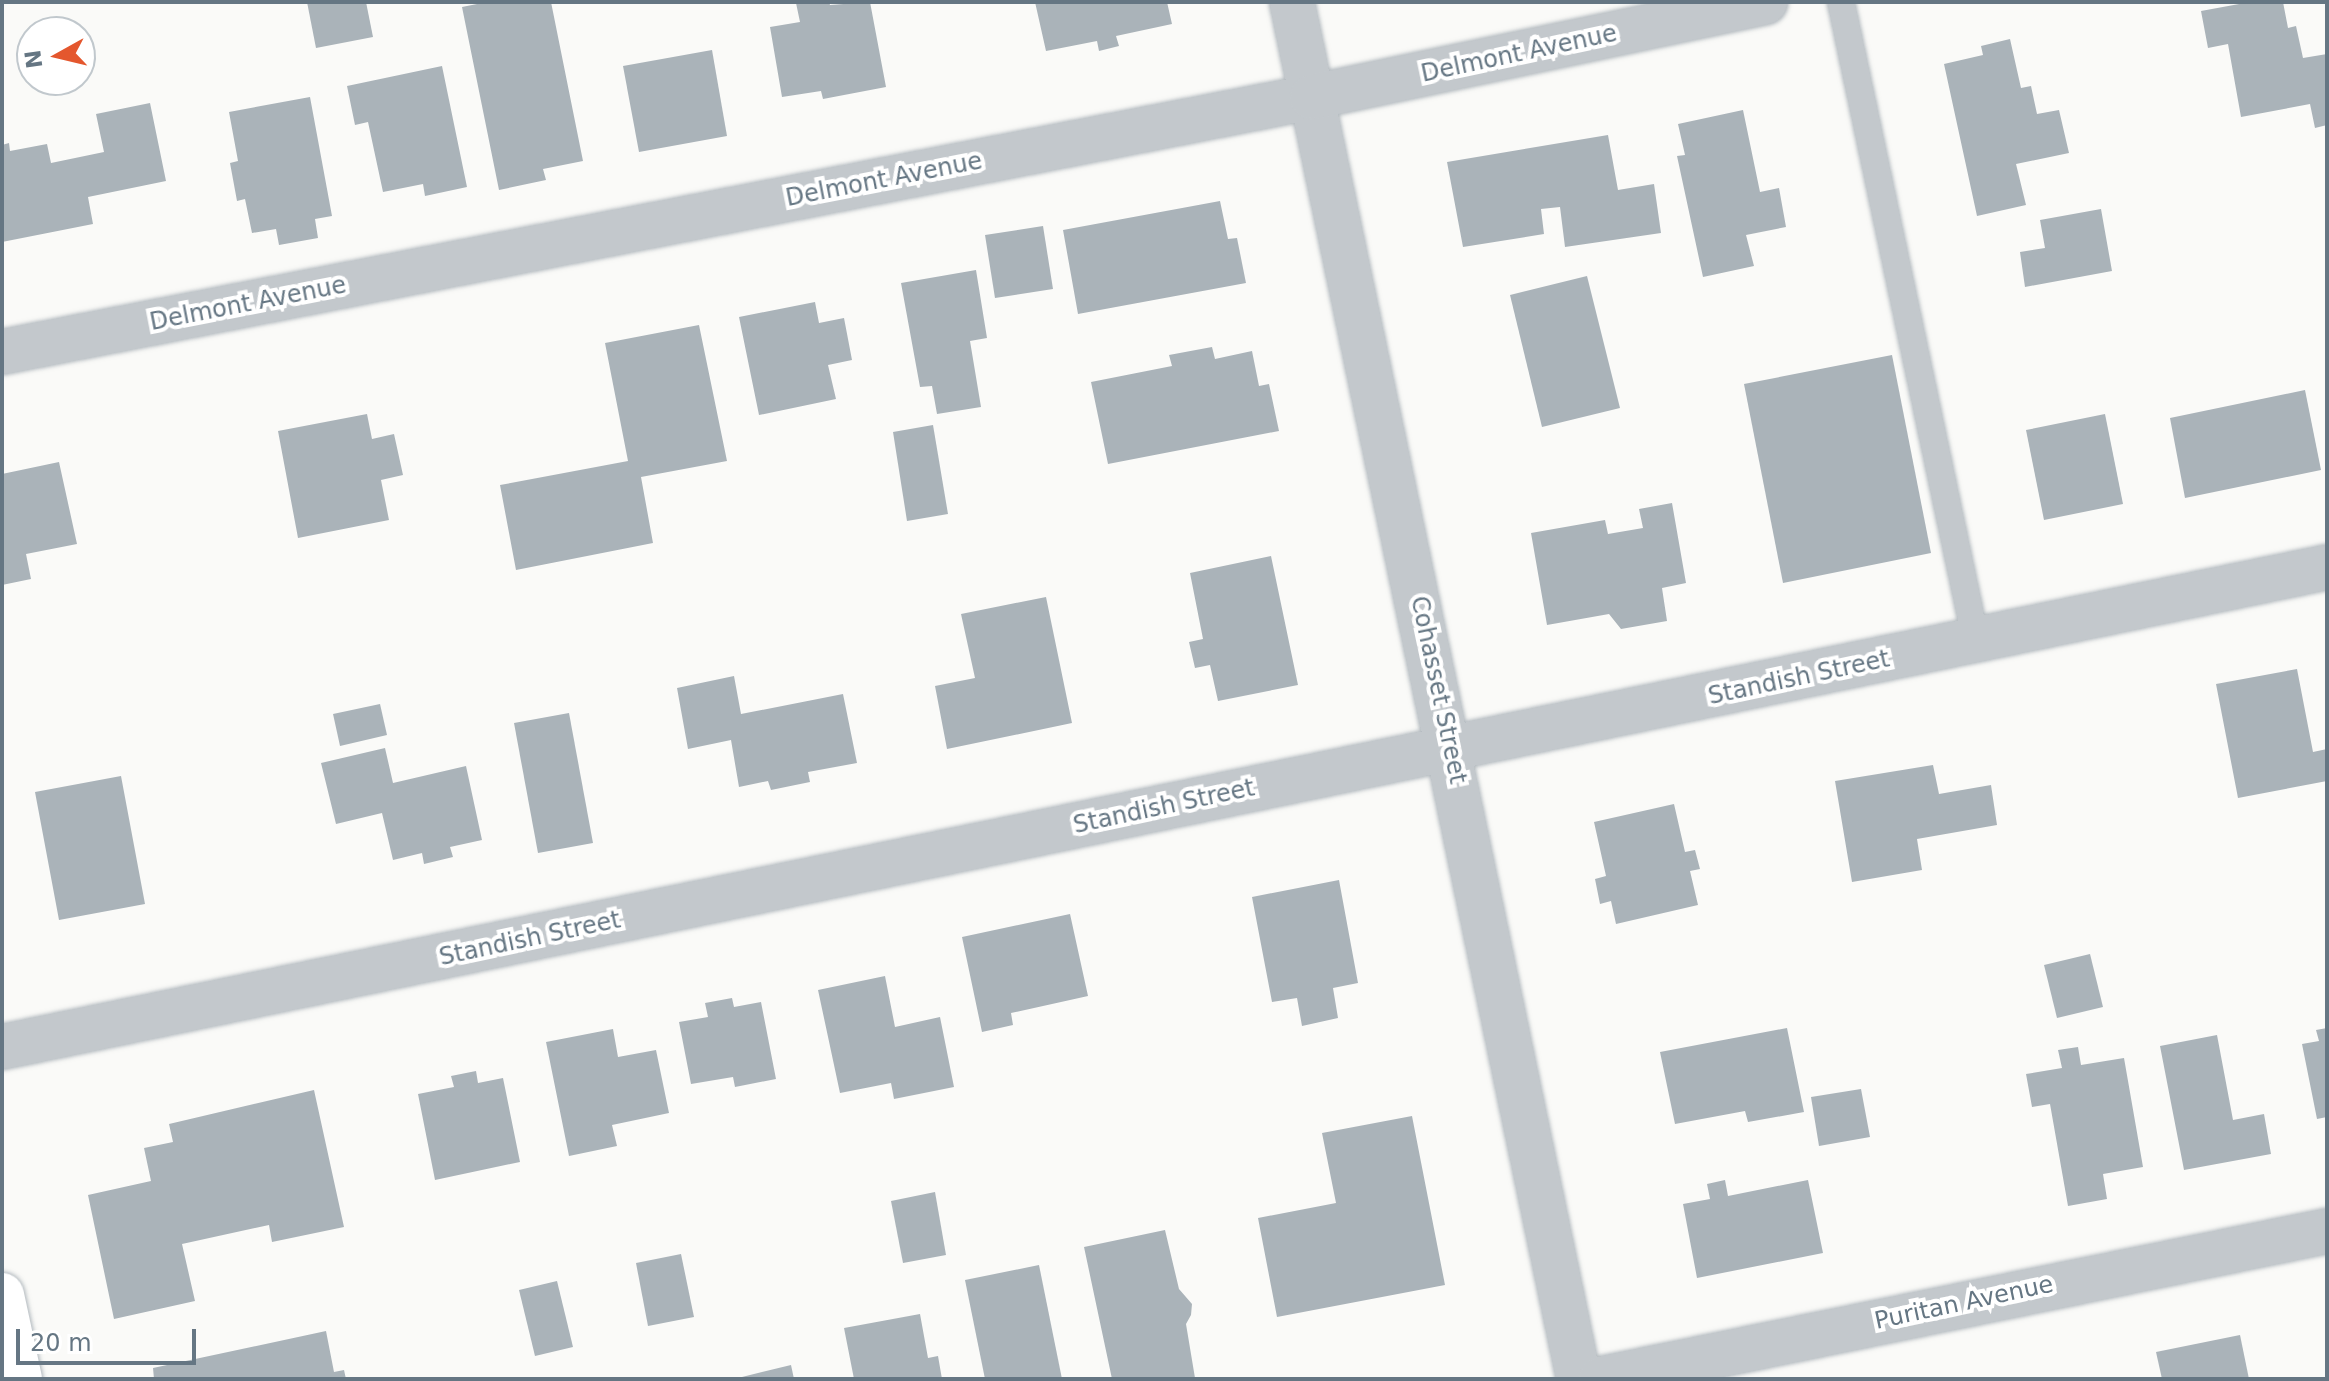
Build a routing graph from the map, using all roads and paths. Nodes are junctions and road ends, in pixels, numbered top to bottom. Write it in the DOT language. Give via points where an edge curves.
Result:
graph roads {
  1 [pos="1292,2"];
  2 [pos="1765,2"];
  3 [pos="1841,2"];
  4 [pos="1312,97"];
  5 [pos="2,352"];
  6 [pos="2327,567"];
  7 [pos="1976,641"];
  8 [pos="1450,746"];
  9 [pos="2,1047"];
  10 [pos="2327,1231"];
  11 [pos="2,1295"];
  12 [pos="20,1379"];
  13 [pos="1579,1379"];
  14 [pos="1601,1379"];
  1 -- 4 [label="street, Cohasset Street"];
  2 -- 4 [label="street, Delmont Avenue"];
  3 -- 7 [label="lane"];
  4 -- 5 [label="street, Delmont Avenue"];
  4 -- 8 [label="street, Cohasset Street"];
  6 -- 7 [label="street, Standish Street"];
  7 -- 8 [label="street, Standish Street"];
  8 -- 9 [label="street, Standish Street"];
  8 -- 13 [label="street, Cohasset Street"];
  10 -- 14 [label="street, Puritan Avenue"];
  11 -- 12 [label="main road"];
}
